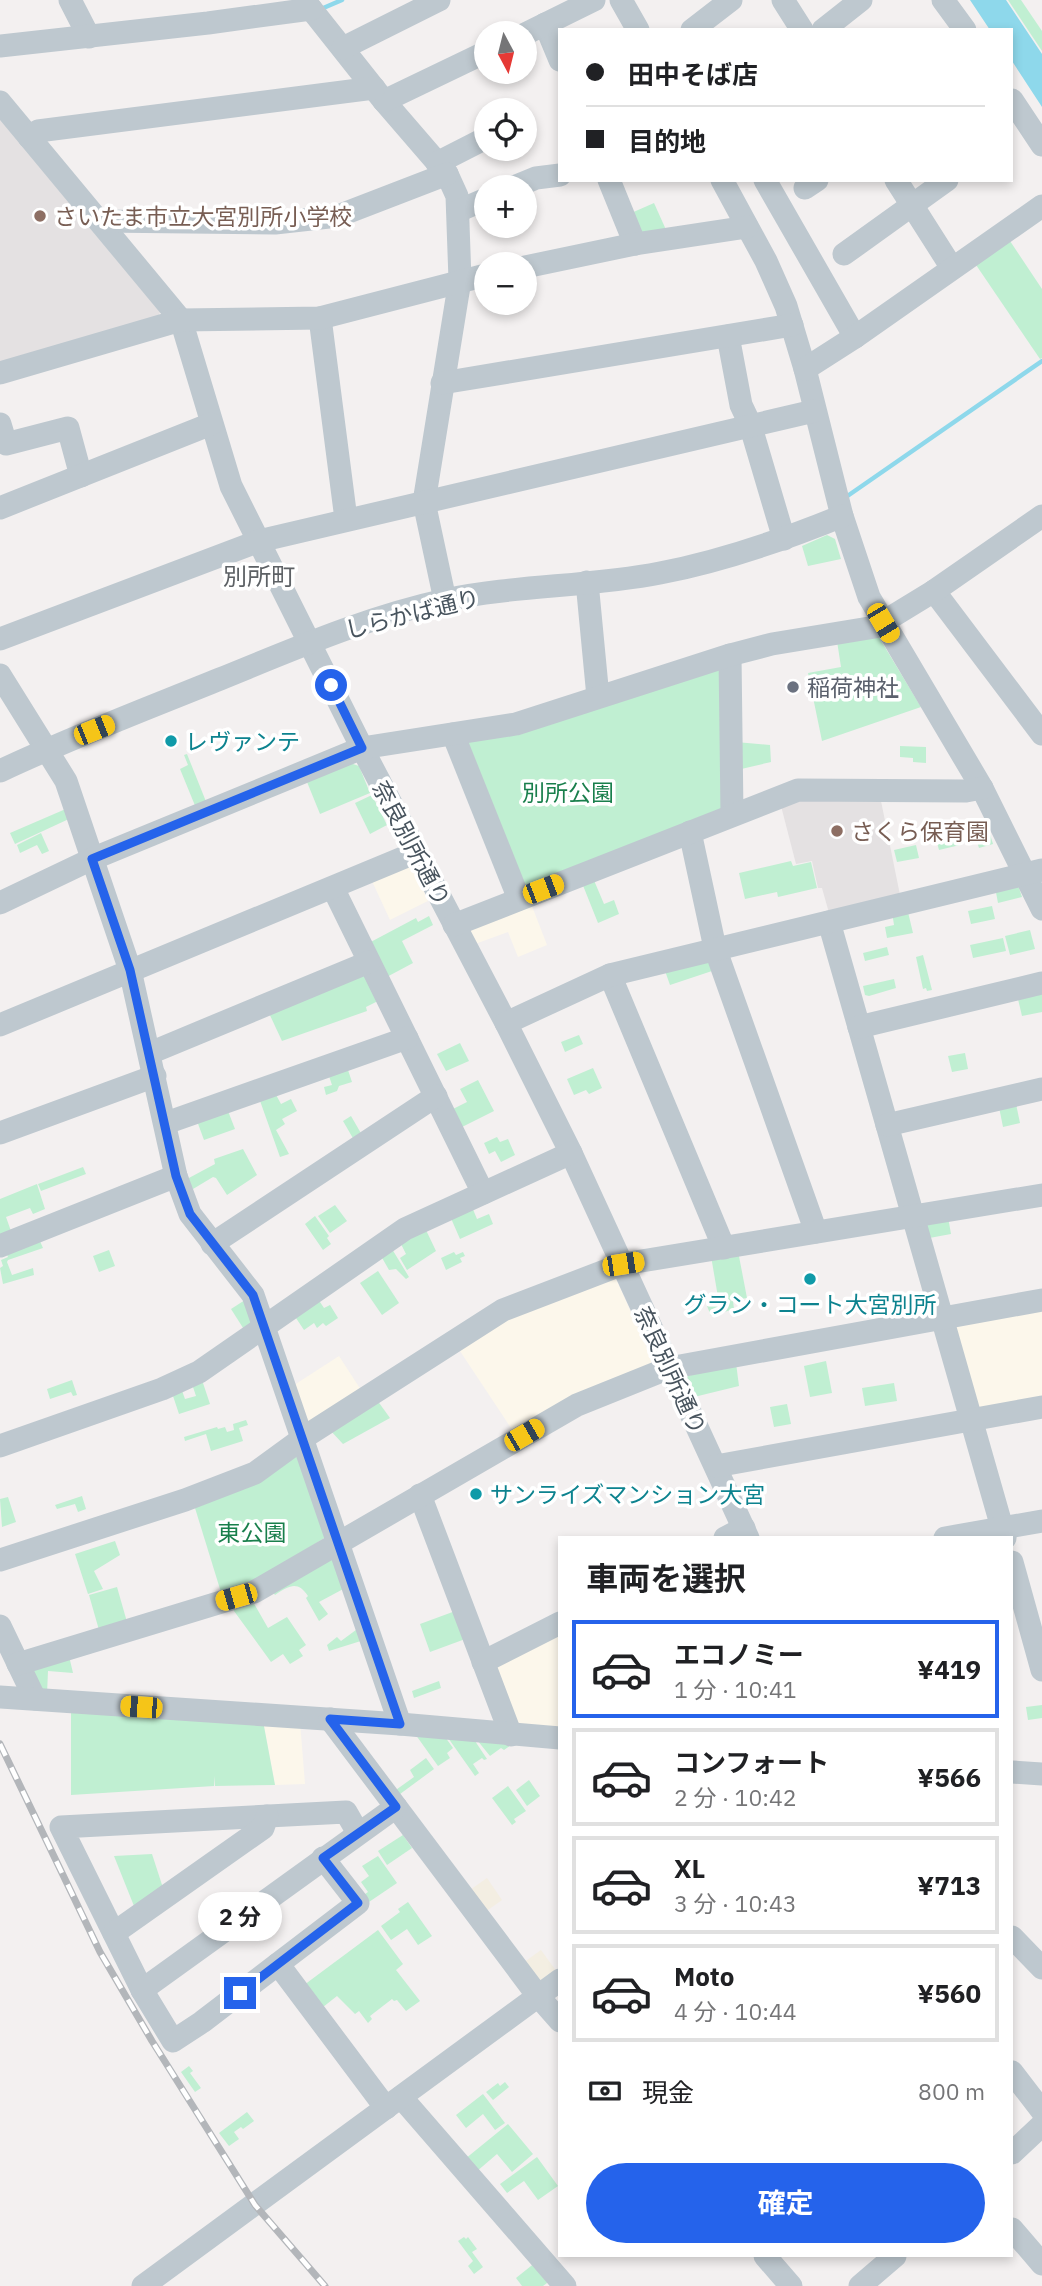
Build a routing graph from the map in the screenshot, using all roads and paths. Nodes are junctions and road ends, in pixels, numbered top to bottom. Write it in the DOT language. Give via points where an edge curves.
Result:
graph roads {
  1 [pos="70,0"];
  2 [pos="439,0"];
  3 [pos="594,0"];
  4 [pos="621,0"];
  5 [pos="731,0"];
  6 [pos="783,0"];
  7 [pos="861,0"];
  8 [pos="943,0"];
  9 [pos="308,3"];
  10 [pos="537,28"];
  11 [pos="637,28"];
  12 [pos="695,28"];
  13 [pos="801,28"];
  14 [pos="826,28"];
  15 [pos="961,28"];
  16 [pos="537,31"];
  17 [pos="89,37"];
  18 [pos="0,46"];
  19 [pos="343,48"];
  20 [pos="474,57"];
  21 [pos="558,58"];
  22 [pos="379,94"];
  23 [pos="0,102"];
  24 [pos="1013,104"];
  25 [pos="1019,128"];
  26 [pos="29,137"];
  27 [pos="1042,145"];
  28 [pos="474,146"];
  29 [pos="442,169"];
  30 [pos="558,175"];
  31 [pos="537,178"];
  32 [pos="610,182"];
  33 [pos="749,182"];
  34 [pos="766,182"];
  35 [pos="897,182"];
  36 [pos="944,182"];
  37 [pos="727,189"];
  38 [pos="474,204"];
  39 [pos="912,206"];
  40 [pos="1042,206"];
  41 [pos="458,211"];
  42 [pos="100,221"];
  43 [pos="747,227"];
  44 [pos="635,244"];
  45 [pos="844,254"];
  46 [pos="537,264"];
  47 [pos="952,268"];
  48 [pos="474,277"];
  49 [pos="460,280"];
  50 [pos="320,318"];
  51 [pos="181,320"];
  52 [pos="792,325"];
  53 [pos="728,336"];
  54 [pos="855,337"];
  55 [pos="805,369"];
  56 [pos="0,373"];
  57 [pos="442,383"];
  58 [pos="814,411"];
  59 [pos="0,424"];
  60 [pos="211,424"];
  61 [pos="750,424"];
  62 [pos="81,476"];
  63 [pos="424,502"];
  64 [pos="0,508"];
  65 [pos="842,516"];
  66 [pos="1042,516"];
  67 [pos="346,519"];
  68 [pos="784,539"];
  69 [pos="259,541"];
  70 [pos="587,582"];
  71 [pos="934,591"];
  72 [pos="445,600"];
  73 [pos="883,623"];
  74 [pos="0,639"];
  75 [pos="311,642"];
  76 [pos="730,655"];
  77 [pos="0,675"];
  78 [pos="598,697"];
  79 [pos="1034,707"];
  80 [pos="453,734"];
  81 [pos="1042,734"];
  82 [pos="362,748"];
  83 [pos="46,749"];
  84 [pos="0,771"];
  85 [pos="982,788"];
  86 [pos="732,816"];
  87 [pos="690,832"];
  88 [pos="417,852"];
  89 [pos="92,859"];
  90 [pos="1034,872"];
  91 [pos="333,888"];
  92 [pos="519,899"];
  93 [pos="0,903"];
  94 [pos="1042,909"];
  95 [pos="829,922"];
  96 [pos="454,925"];
  97 [pos="715,948"];
  98 [pos="369,962"];
  99 [pos="130,970"];
  100 [pos="610,975"];
  101 [pos="1042,983"];
  102 [pos="506,1023"];
  103 [pos="0,1025"];
  104 [pos="859,1027"];
  105 [pos="407,1038"];
  106 [pos="150,1053"];
  107 [pos="155,1076"];
  108 [pos="1042,1089"];
  109 [pos="436,1096"];
  110 [pos="166,1123"];
  111 [pos="887,1125"];
  112 [pos="0,1133"];
  113 [pos="571,1153"];
  114 [pos="176,1176"];
  115 [pos="483,1193"];
  116 [pos="1042,1195"];
  117 [pos="913,1216"];
  118 [pos="816,1232"];
  119 [pos="212,1244"];
  120 [pos="0,1246"];
  121 [pos="724,1248"];
  122 [pos="623,1264"];
  123 [pos="1042,1300"];
  124 [pos="942,1318"];
  125 [pos="265,1328"];
  126 [pos="669,1368"];
  127 [pos="1042,1407"];
  128 [pos="970,1420"];
  129 [pos="303,1438"];
  130 [pos="0,1446"];
  131 [pos="716,1466"];
  132 [pos="420,1495"];
  133 [pos="1042,1521"];
  134 [pos="1004,1533"];
  135 [pos="739,1535"];
  136 [pos="969,1536"];
  137 [pos="340,1544"];
  138 [pos="0,1560"];
  139 [pos="1013,1566"];
  140 [pos="558,1624"];
  141 [pos="0,1626"];
  142 [pos="1028,1633"];
  143 [pos="483,1662"];
  144 [pos="18,1664"];
  145 [pos="1042,1670"];
  146 [pos="0,1697"];
  147 [pos="35,1699"];
  148 [pos="330,1719"];
  149 [pos="400,1724"];
  150 [pos="511,1735"];
  151 [pos="558,1738"];
  152 [pos="1013,1772"];
  153 [pos="1042,1774"];
  154 [pos="396,1807"];
  155 [pos="267,1815"];
  156 [pos="358,1833"];
  157 [pos="323,1858"];
  158 [pos="114,1933"];
  159 [pos="1013,1938"];
  160 [pos="278,1964"];
  161 [pos="1042,1968"];
  162 [pos="558,1981"];
  163 [pos="142,1990"];
  164 [pos="538,1996"];
  165 [pos="558,2019"];
  166 [pos="1013,2073"];
  167 [pos="393,2103"];
  168 [pos="1042,2111"];
  169 [pos="1038,2138"];
  170 [pos="1013,2152"];
  171 [pos="1013,2230"];
  172 [pos="766,2257"];
  173 [pos="894,2257"];
  174 [pos="1042,2264"];
  175 [pos="143,2286"];
  176 [pos="565,2286"];
  177 [pos="791,2286"];
  178 [pos="860,2286"];
  1 -- 17 [label="street"];
  2 -- 19 [label="street"];
  3 -- 10 [label="street"];
  4 -- 11 [label="street"];
  5 -- 12 [label="street"];
  6 -- 13 [label="street"];
  7 -- 14 [label="street"];
  8 -- 15 [label="street"];
  9 -- 17 [label="street"];
  9 -- 19 [label="street"];
  16 -- 21 [label="street"];
  17 -- 18 [label="street"];
  19 -- 22 [label="street"];
  20 -- 22 [label="street"];
  22 -- 26 [label="street" via="38,131"];
  22 -- 29 [label="street"];
  23 -- 26 [label="street, 奈良別所通り"];
  24 -- 25 [label="street"];
  25 -- 27 [label="street"];
  26 -- 42 [label="street, 奈良別所通り"];
  28 -- 29 [label="street"];
  29 -- 41 [label="street" via="457,196"];
  29 -- 42 [label="street" via="338,216 275,223"];
  30 -- 31 [label="street"];
  32 -- 44 [label="street"];
  33 -- 37 [label="street"];
  34 -- 54 [label="street"];
  35 -- 39 [label="street"];
  36 -- 39 [label="street"];
  37 -- 43 [label="street"];
  38 -- 41 [label="street"];
  39 -- 45 [label="street"];
  39 -- 47 [label="street"];
  40 -- 47 [label="street"];
  41 -- 49 [label="street"];
  42 -- 51 [label="street, 奈良別所通り"];
  43 -- 44 [label="street"];
  43 -- 52 [label="street"];
  44 -- 46 [label="street"];
  47 -- 54 [label="street"];
  48 -- 49 [label="street"];
  49 -- 50 [label="street"];
  49 -- 57 [label="street"];
  50 -- 51 [label="street"];
  50 -- 67 [label="street"];
  51 -- 56 [label="street"];
  51 -- 60 [label="street, 奈良別所通り"];
  52 -- 53 [label="street"];
  52 -- 55 [label="street"];
  53 -- 57 [label="street"];
  53 -- 61 [label="street" via="740,405"];
  54 -- 55 [label="street"];
  55 -- 58 [label="street"];
  57 -- 63 [label="street"];
  58 -- 61 [label="street"];
  58 -- 65 [label="street"];
  59 -- 62 [label="street" via="6,444 68,428"];
  60 -- 62 [label="street"];
  60 -- 69 [label="street, 奈良別所通り" via="231,485"];
  61 -- 63 [label="street"];
  61 -- 68 [label="street"];
  62 -- 64 [label="street"];
  63 -- 67 [label="street"];
  63 -- 72 [label="street"];
  65 -- 68 [label="street, しらかば通り"];
  65 -- 73 [label="street" via="869,597"];
  66 -- 71 [label="street"];
  67 -- 69 [label="street"];
  68 -- 70 [label="street, しらかば通り" via="658,574"];
  69 -- 74 [label="street"];
  69 -- 75 [label="street, 奈良別所通り"];
  70 -- 72 [label="street, しらかば通り"];
  70 -- 78 [label="street"];
  71 -- 73 [label="street"];
  71 -- 79 [label="street"];
  72 -- 75 [label="street, しらかば通り"];
  73 -- 76 [label="street"];
  73 -- 85 [label="street"];
  75 -- 82 [label="street, 奈良別所通り"];
  75 -- 83 [label="street, しらかば通り"];
  76 -- 78 [label="street"];
  76 -- 86 [label="street"];
  77 -- 83 [label="street"];
  78 -- 80 [label="street" via="516,724"];
  79 -- 81 [label="street"];
  80 -- 82 [label="street"];
  80 -- 92 [label="street"];
  82 -- 88 [label="street, 奈良別所通り"];
  82 -- 89 [label="street"];
  83 -- 84 [label="street, しらかば通り"];
  83 -- 89 [label="street" via="66,781"];
  85 -- 86 [label="street" via="798,790"];
  85 -- 90 [label="street"];
  86 -- 87 [label="street"];
  87 -- 92 [label="street"];
  87 -- 97 [label="street"];
  88 -- 91 [label="street"];
  88 -- 96 [label="street, 奈良別所通り"];
  89 -- 93 [label="street"];
  89 -- 99 [label="street"];
  90 -- 94 [label="street"];
  90 -- 95 [label="street"];
  91 -- 98 [label="street"];
  91 -- 99 [label="street"];
  92 -- 96 [label="street"];
  95 -- 97 [label="street"];
  95 -- 104 [label="street"];
  96 -- 102 [label="street, 奈良別所通り"];
  97 -- 100 [label="street"];
  97 -- 118 [label="street"];
  98 -- 105 [label="street"];
  98 -- 106 [label="street"];
  99 -- 103 [label="street"];
  99 -- 106 [label="street"];
  100 -- 102 [label="street"];
  100 -- 121 [label="street"];
  101 -- 104 [label="street"];
  102 -- 113 [label="street, 奈良別所通り"];
  104 -- 111 [label="street"];
  105 -- 109 [label="street"];
  105 -- 110 [label="street"];
  106 -- 107 [label="street"];
  107 -- 110 [label="street"];
  107 -- 112 [label="street"];
  108 -- 111 [label="street"];
  109 -- 115 [label="street"];
  109 -- 119 [label="street"];
  110 -- 114 [label="street"];
  111 -- 117 [label="street"];
  113 -- 115 [label="street"];
  113 -- 122 [label="street, 奈良別所通り"];
  114 -- 119 [label="street" via="190,1214"];
  114 -- 120 [label="street"];
  115 -- 125 [label="street" via="405,1229"];
  116 -- 117 [label="street"];
  117 -- 118 [label="street"];
  117 -- 124 [label="street"];
  118 -- 121 [label="street"];
  119 -- 125 [label="street" via="253,1295"];
  121 -- 122 [label="street"];
  122 -- 126 [label="street, 奈良別所通り"];
  122 -- 129 [label="street" via="503,1310"];
  123 -- 124 [label="street"];
  124 -- 126 [label="street"];
  124 -- 128 [label="street"];
  125 -- 129 [label="street"];
  125 -- 130 [label="street" via="200,1372 162,1389"];
  126 -- 131 [label="street, 奈良別所通り"];
  126 -- 132 [label="street" via="577,1405"];
  127 -- 128 [label="street"];
  128 -- 131 [label="street"];
  128 -- 134 [label="street"];
  129 -- 137 [label="street"];
  129 -- 138 [label="street" via="255,1473"];
  131 -- 135 [label="street, 奈良別所通り"];
  132 -- 137 [label="street"];
  132 -- 143 [label="street"];
  133 -- 134 [label="street"];
  134 -- 136 [label="street"];
  137 -- 144 [label="street" via="254,1592"];
  137 -- 149 [label="street"];
  139 -- 142 [label="street"];
  140 -- 143 [label="street"];
  141 -- 144 [label="street"];
  142 -- 145 [label="street"];
  143 -- 150 [label="street"];
  144 -- 147 [label="street"];
  146 -- 147 [label="street"];
  147 -- 148 [label="street"];
  148 -- 149 [label="street"];
  148 -- 154 [label="street"];
  149 -- 150 [label="street"];
  150 -- 151 [label="street"];
  152 -- 153 [label="street"];
  154 -- 156 [label="street"];
  154 -- 164 [label="street"];
  155 -- 156 [label="street" via="346,1812"];
  155 -- 158 [label="street" via="263,1828"];
  155 -- 158 [label="street" via="61,1827"];
  156 -- 157 [label="street"];
  157 -- 160 [label="street" via="358,1903"];
  157 -- 163 [label="street"];
  158 -- 163 [label="street"];
  159 -- 161 [label="street"];
  160 -- 163 [label="street" via="173,2041"];
  160 -- 167 [label="street"];
  162 -- 164 [label="street"];
  164 -- 165 [label="street"];
  164 -- 167 [label="street"];
  166 -- 168 [label="street"];
  167 -- 175 [label="street"];
  167 -- 176 [label="street"];
  169 -- 170 [label="street"];
  171 -- 174 [label="street"];
  172 -- 177 [label="street"];
  173 -- 178 [label="street"];
}
